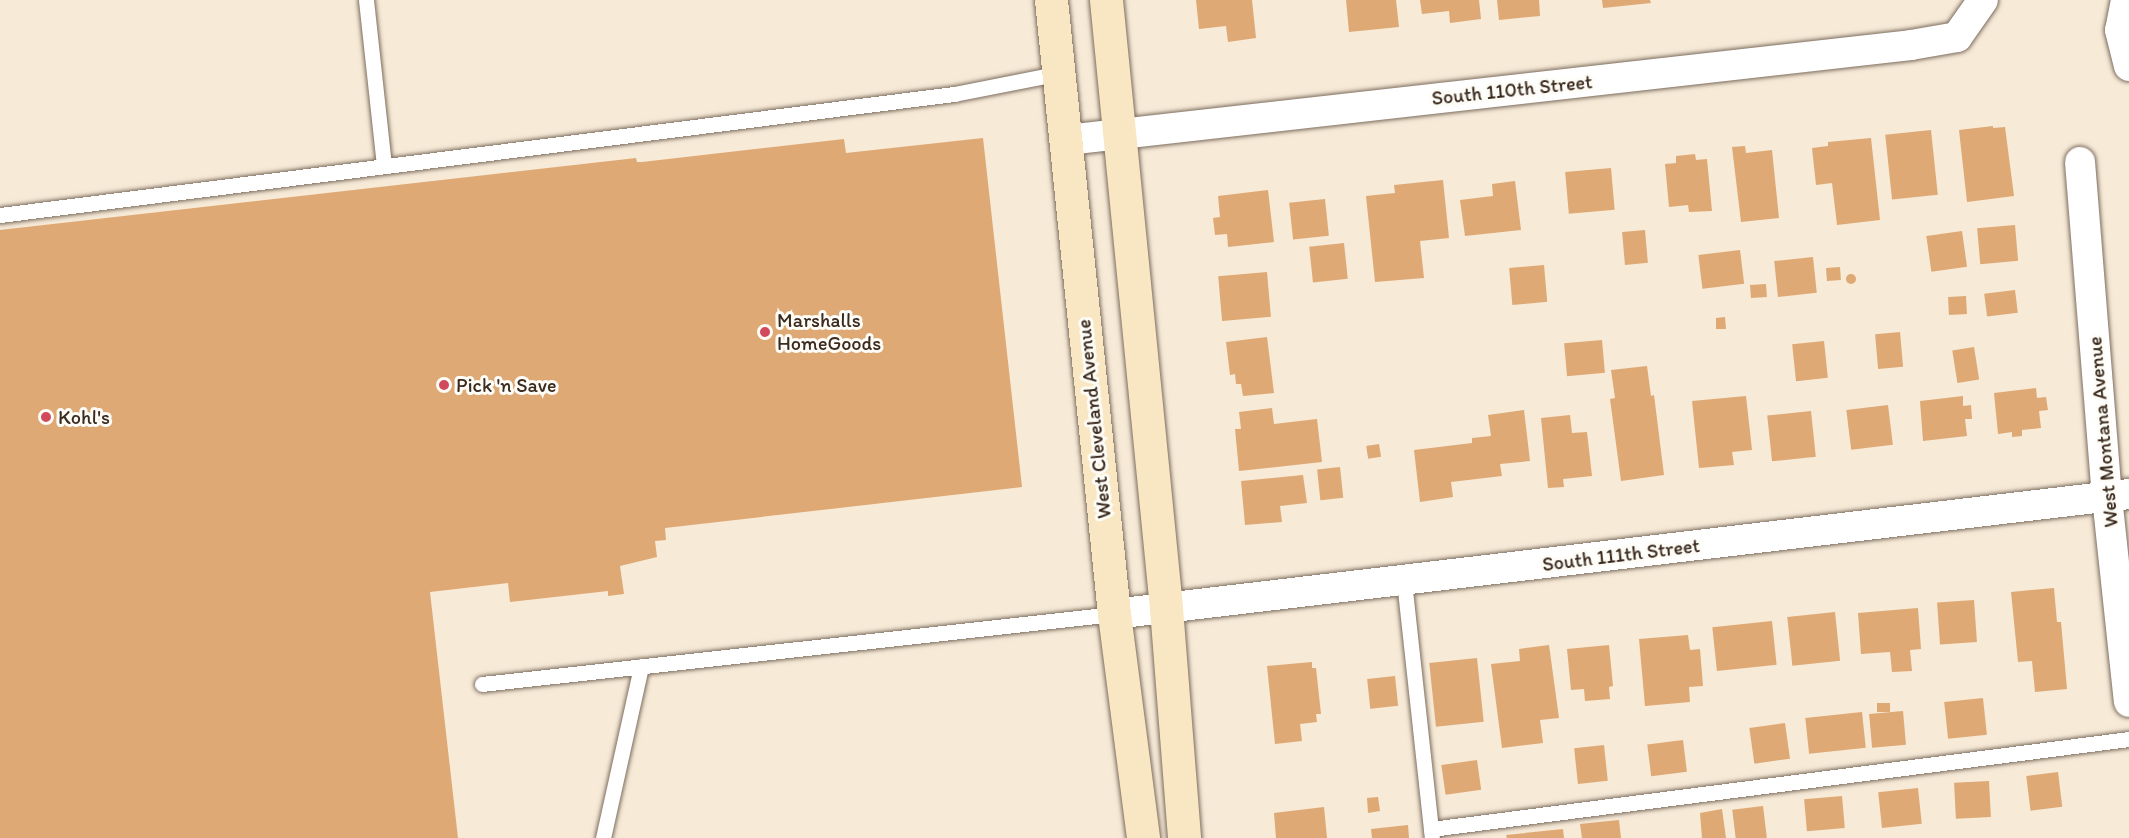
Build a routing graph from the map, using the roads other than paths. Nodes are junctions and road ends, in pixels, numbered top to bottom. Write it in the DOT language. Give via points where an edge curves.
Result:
graph roads {
  1 [pos="366,0"];
  2 [pos="1051,0"];
  3 [pos="1106,0"];
  4 [pos="1983,0"];
  5 [pos="2126,0"];
  6 [pos="2129,66"];
  7 [pos="1060,73"];
  8 [pos="1120,134"];
  9 [pos="1067,140"];
  10 [pos="2080,162"];
  11 [pos="384,165"];
  12 [pos="0,215"];
  13 [pos="2118,496"];
  14 [pos="1404,581"];
  15 [pos="1166,608"];
  16 [pos="1114,614"];
  17 [pos="641,666"];
  18 [pos="482,684"];
  19 [pos="2129,702"];
  20 [pos="2129,739"];
  21 [pos="1431,834"];
  22 [pos="603,838"];
  23 [pos="1143,838"];
  24 [pos="1184,838"];
  1 -- 11 [label="lane"];
  2 -- 7 [label="main road, West Cleveland Avenue"];
  3 -- 8 [label="main road"];
  4 -- 8 [label="street, South 110th Street" via="1957,37 1911,45"];
  5 -- 6 [label="street" via="2120,30"];
  7 -- 9 [label="main road, West Cleveland Avenue"];
  7 -- 11 [label="lane" via="954,94"];
  8 -- 9 [label="street, South 110th Street"];
  8 -- 15 [label="main road"];
  9 -- 16 [label="main road, West Cleveland Avenue"];
  10 -- 13 [label="street, West Montana Avenue"];
  11 -- 12 [label="lane"];
  13 -- 14 [label="street, South 111th Street"];
  13 -- 19 [label="street, West Montana Avenue"];
  14 -- 15 [label="street, South 111th Street"];
  14 -- 21 [label="lane"];
  15 -- 16 [label="street, South 111th Street"];
  15 -- 24 [label="main road"];
  16 -- 17 [label="lane"];
  16 -- 23 [label="main road, West Cleveland Avenue"];
  17 -- 18 [label="lane"];
  17 -- 22 [label="lane"];
  20 -- 21 [label="lane"];
}
